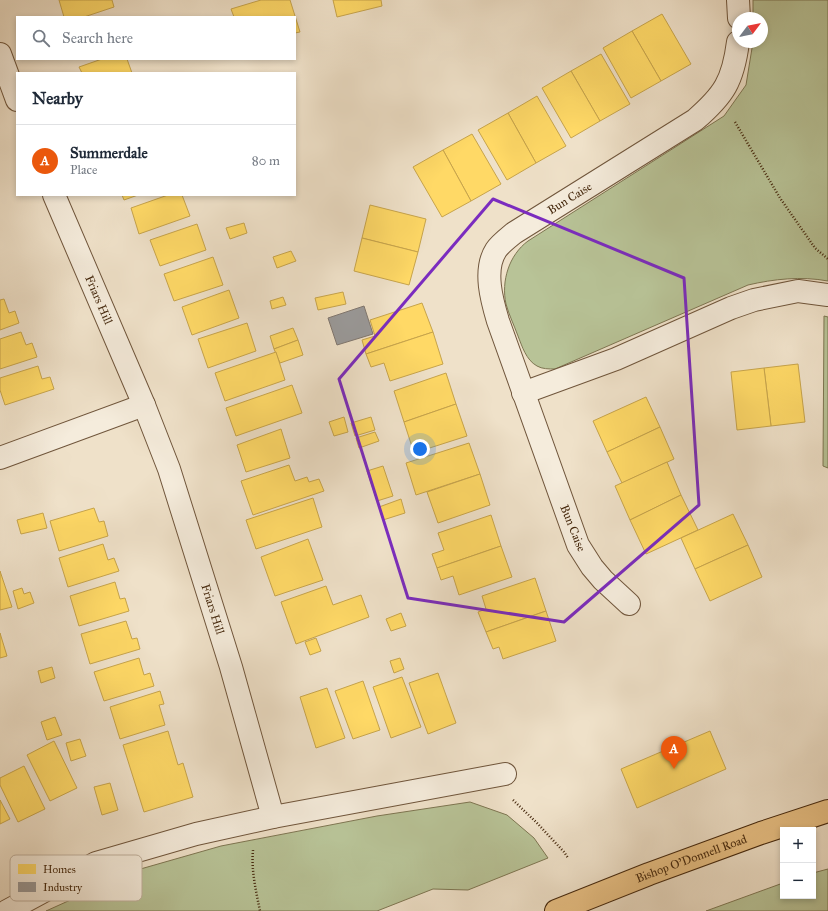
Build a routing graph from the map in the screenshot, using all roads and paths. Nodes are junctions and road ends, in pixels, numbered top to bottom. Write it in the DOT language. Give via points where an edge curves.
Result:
graph roads {
  1 [pos="738,0"];
  2 [pos="739,12"];
  3 [pos="737,48"];
  4 [pos="0,54"];
  5 [pos="721,94"];
  6 [pos="16,97"];
  7 [pos="54,196"];
  8 [pos="828,259"];
  9 [pos="828,295"];
  10 [pos="523,393"];
  11 [pos="144,405"];
  12 [pos="0,458"];
  13 [pos="628,604"];
  14 [pos="505,774"];
  15 [pos="483,779"];
  16 [pos="828,811"];
  17 [pos="272,817"];
  18 [pos="250,822"];
  19 [pos="124,855"];
  20 [pos="568,858"];
  21 [pos="25,901"];
  22 [pos="6,911"];
  23 [pos="260,911"];
  24 [pos="556,911"];
  1 -- 2 [label="street"];
  3 -- 5 [label="street, Bun Caise" via="731,76"];
  4 -- 6 [label="street"];
  5 -- 8 [label="path" via="730,114 780,198 816,248"];
  5 -- 10 [label="street, Bun Caise" via="695,120 514,232 496,251 489,275 490,287 498,321"];
  7 -- 11 [label="street, Friars Hill"];
  9 -- 10 [label="street" via="798,291 754,300 616,359"];
  10 -- 13 [label="street, Bun Caise" via="578,545 603,580"];
  11 -- 12 [label="street"];
  11 -- 17 [label="street, Friars Hill" via="168,469 232,667"];
  14 -- 15 [label="street"];
  15 -- 17 [label="street"];
  15 -- 20 [label="path" via="511,799 542,828"];
  16 -- 24 [label="main road, Bishop O'Donnell Road" via="649,874"];
  17 -- 18 [label="street"];
  18 -- 19 [label="street" via="196,834"];
  18 -- 23 [label="path" via="255,839 252,856 254,884"];
  21 -- 22 [label="street"];
}
